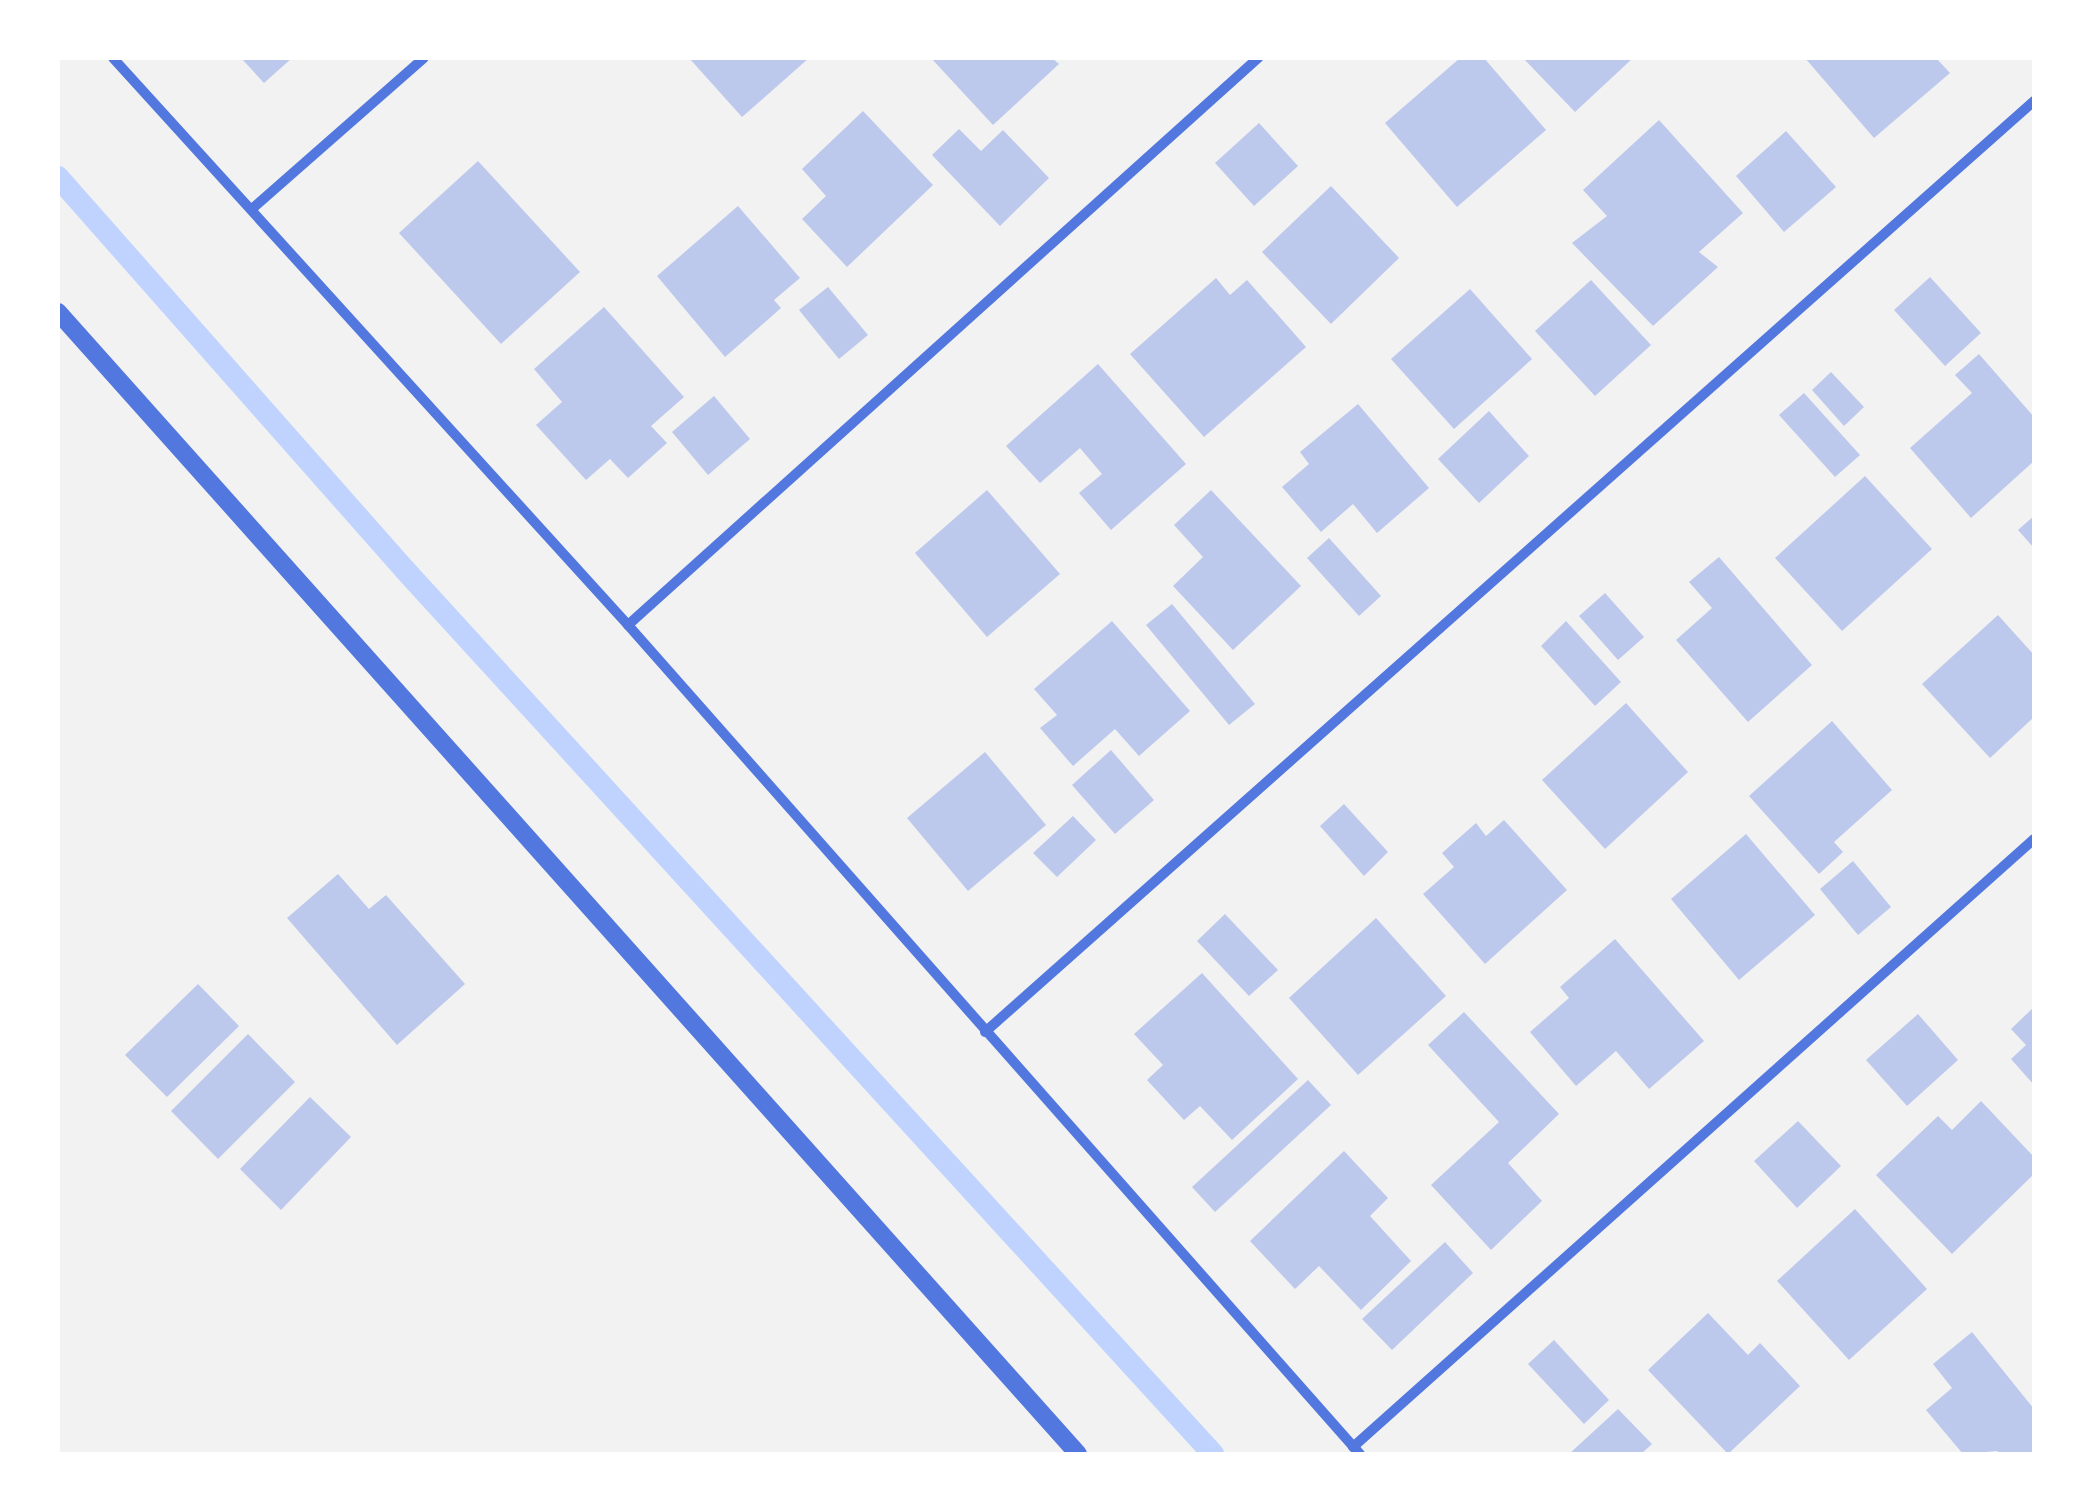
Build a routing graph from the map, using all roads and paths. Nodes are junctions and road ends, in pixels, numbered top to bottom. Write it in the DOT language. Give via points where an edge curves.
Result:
graph roads {
  1 [pos="113,58"];
  2 [pos="424,58"];
  3 [pos="1258,58"];
  4 [pos="2034,101"];
  5 [pos="254,208"];
  6 [pos="58,312"];
  7 [pos="628,624"];
  8 [pos="2034,839"];
  9 [pos="985,1032"];
  10 [pos="1356,1450"];
  11 [pos="1078,1454"];
  1 -- 5 [label="street"];
  2 -- 5 [label="street"];
  3 -- 7 [label="street"];
  4 -- 9 [label="street"];
  5 -- 7 [label="street"];
  6 -- 11 [label="street"];
  7 -- 9 [label="street"];
  8 -- 10 [label="street"];
  9 -- 10 [label="street"];
}
